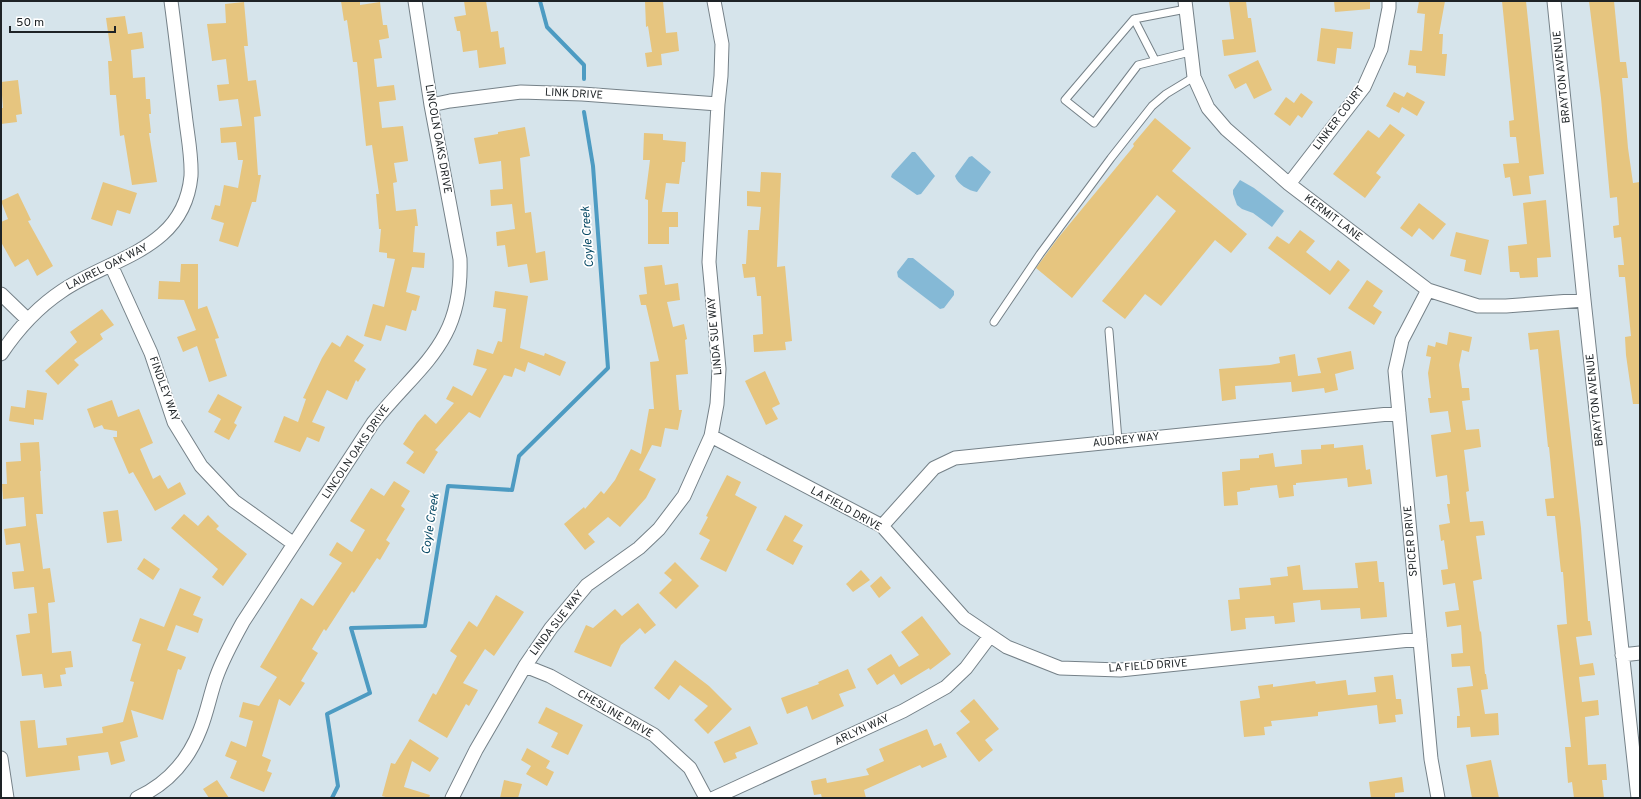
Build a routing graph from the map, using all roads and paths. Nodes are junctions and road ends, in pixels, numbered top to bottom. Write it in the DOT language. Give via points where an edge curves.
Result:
graph roads {
  1 [pos="171,1"];
  2 [pos="415,1"];
  3 [pos="714,1"];
  4 [pos="1389,1"];
  5 [pos="1554,1"];
  6 [pos="1185,5"];
  7 [pos="1134,19"];
  8 [pos="1190,52"];
  9 [pos="1155,60"];
  10 [pos="1194,78"];
  11 [pos="718,104"];
  12 [pos="431,105"];
  13 [pos="1289,184"];
  14 [pos="111,265"];
  15 [pos="1428,290"];
  16 [pos="1,294"];
  17 [pos="1584,300"];
  18 [pos="28,320"];
  19 [pos="994,322"];
  20 [pos="1109,331"];
  21 [pos="1,354"];
  22 [pos="1398,413"];
  23 [pos="712,436"];
  24 [pos="1118,440"];
  25 [pos="882,526"];
  26 [pos="294,544"];
  27 [pos="990,636"];
  28 [pos="1420,639"];
  29 [pos="1640,653"];
  30 [pos="1622,655"];
  31 [pos="525,666"];
  32 [pos="1,758"];
  33 [pos="7,798"];
  34 [pos="137,798"];
  35 [pos="452,798"];
  36 [pos="706,798"];
  37 [pos="714,798"];
  38 [pos="1438,798"];
  39 [pos="1638,798"];
  1 -- 14 [label="street, LAUREL OAK WAY" via="190,156 190,177 186,197 178,215 162,235 144,249"];
  2 -- 12 [label="street, LINCOLN OAKS DRIVE"];
  3 -- 11 [label="street, LINDA SUE WAY" via="722,44"];
  4 -- 13 [label="street, LINKER COURT" via="1381,49 1364,87"];
  5 -- 17 [label="street, BRAYTON AVENUE"];
  6 -- 7 [label="lane"];
  6 -- 8 [label="street, KERMIT LANE"];
  7 -- 9 [label="lane"];
  7 -- 9 [label="lane" via="1065,100 1094,124 1138,64"];
  8 -- 9 [label="lane"];
  8 -- 10 [label="street, KERMIT LANE"];
  10 -- 13 [label="street, KERMIT LANE" via="1208,108 1222,124"];
  10 -- 19 [label="lane" via="1166,94 1152,106 1040,254"];
  11 -- 12 [label="street, LINK DRIVE" via="522,92"];
  11 -- 23 [label="street, LINDA SUE WAY" via="709,262 719,369"];
  12 -- 26 [label="street, LINCOLN OAKS DRIVE" via="460,259 458,298 454,316 436,351 373,423"];
  13 -- 15 [label="street, KERMIT LANE"];
  14 -- 18 [label="street, LAUREL OAK WAY" via="61,291"];
  14 -- 26 [label="street, FINDLEY WAY" via="151,353 174,422 201,466 234,501"];
  15 -- 17 [label="street, KERMIT LANE" via="1478,306"];
  15 -- 22 [label="street, SPICER DRIVE" via="1402,340 1395,371"];
  16 -- 18 [label="street"];
  17 -- 30 [label="street, BRAYTON AVENUE"];
  18 -- 21 [label="street, LAUREL OAK WAY"];
  20 -- 24 [label="lane"];
  22 -- 24 [label="street, AUDREY WAY"];
  22 -- 28 [label="street, SPICER DRIVE"];
  23 -- 25 [label="street, LA FIELD DRIVE"];
  23 -- 31 [label="street, LINDA SUE WAY" via="684,496 659,529 639,548 587,585 551,628"];
  24 -- 25 [label="street, AUDREY WAY" via="955,458 934,468"];
  25 -- 27 [label="street, LA FIELD DRIVE" via="964,618"];
  26 -- 34 [label="street, LINCOLN OAKS DRIVE" via="226,652 192,748 166,781"];
  27 -- 28 [label="street, LA FIELD DRIVE" via="1008,647 1060,668 1120,670"];
  27 -- 37 [label="street, ARLYN WAY" via="966,668 946,688 903,711"];
  28 -- 38 [label="street, SPICER DRIVE" via="1431,759"];
  29 -- 30 [label="street"];
  30 -- 39 [label="street, BRAYTON AVENUE"];
  31 -- 35 [label="street, LINDA SUE WAY" via="476,750"];
  31 -- 36 [label="street, CHESLINE DRIVE" via="550,676 654,735 690,768"];
  32 -- 33 [label="street"];
}
